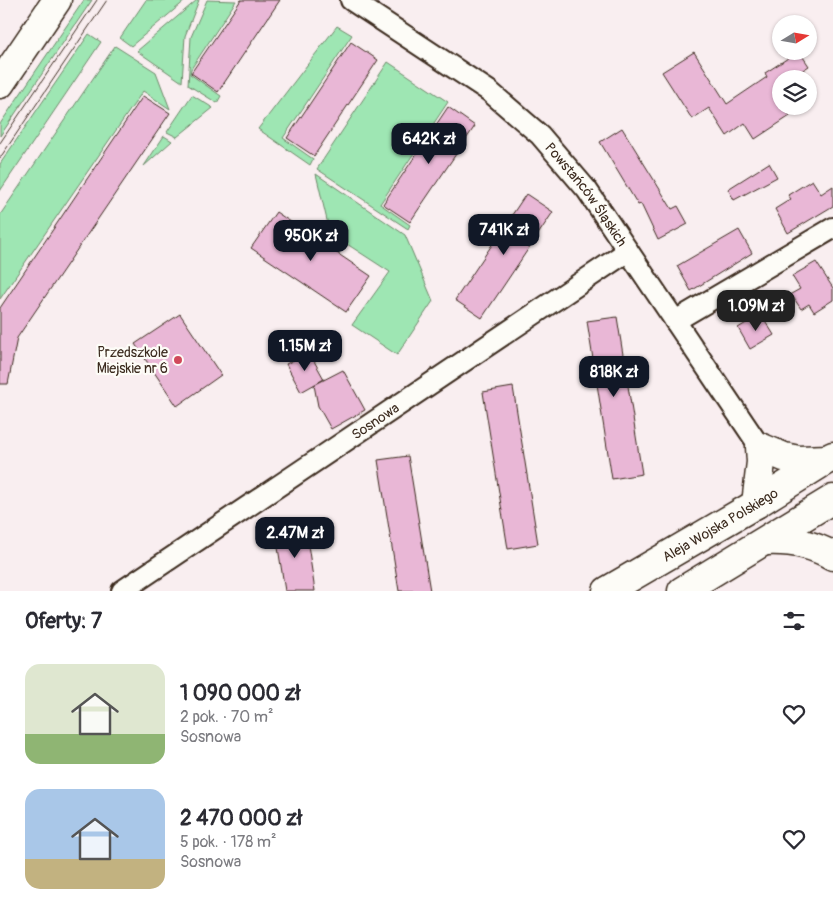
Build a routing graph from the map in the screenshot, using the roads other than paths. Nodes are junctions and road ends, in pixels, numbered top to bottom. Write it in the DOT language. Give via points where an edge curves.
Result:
graph roads {
  1 [pos="57,0"];
  2 [pos="351,0"];
  3 [pos="0,84"];
  4 [pos="833,228"];
  5 [pos="628,251"];
  6 [pos="675,321"];
  7 [pos="760,447"];
  8 [pos="831,457"];
  9 [pos="833,500"];
  10 [pos="756,504"];
  11 [pos="767,541"];
  12 [pos="833,556"];
  13 [pos="122,591"];
  14 [pos="607,591"];
  15 [pos="682,591"];
  1 -- 3 [label="main road"];
  2 -- 5 [label="street, Powstańców Śląskich" via="490,91 540,135 587,190"];
  4 -- 6 [label="street"];
  5 -- 6 [label="street, Powstańców Śląskich"];
  5 -- 13 [label="street, Sosnowa"];
  6 -- 7 [label="street, Powstańców Śląskich"];
  7 -- 8 [label="main road" via="791,459"];
  7 -- 10 [label="main road" via="762,462"];
  8 -- 10 [label="main road, Aleja Wojska Polskiego"];
  9 -- 11 [label="main road"];
  10 -- 14 [label="main road, Aleja Wojska Polskiego"];
  11 -- 12 [label="main road" via="806,544"];
  11 -- 15 [label="main road"];
}
